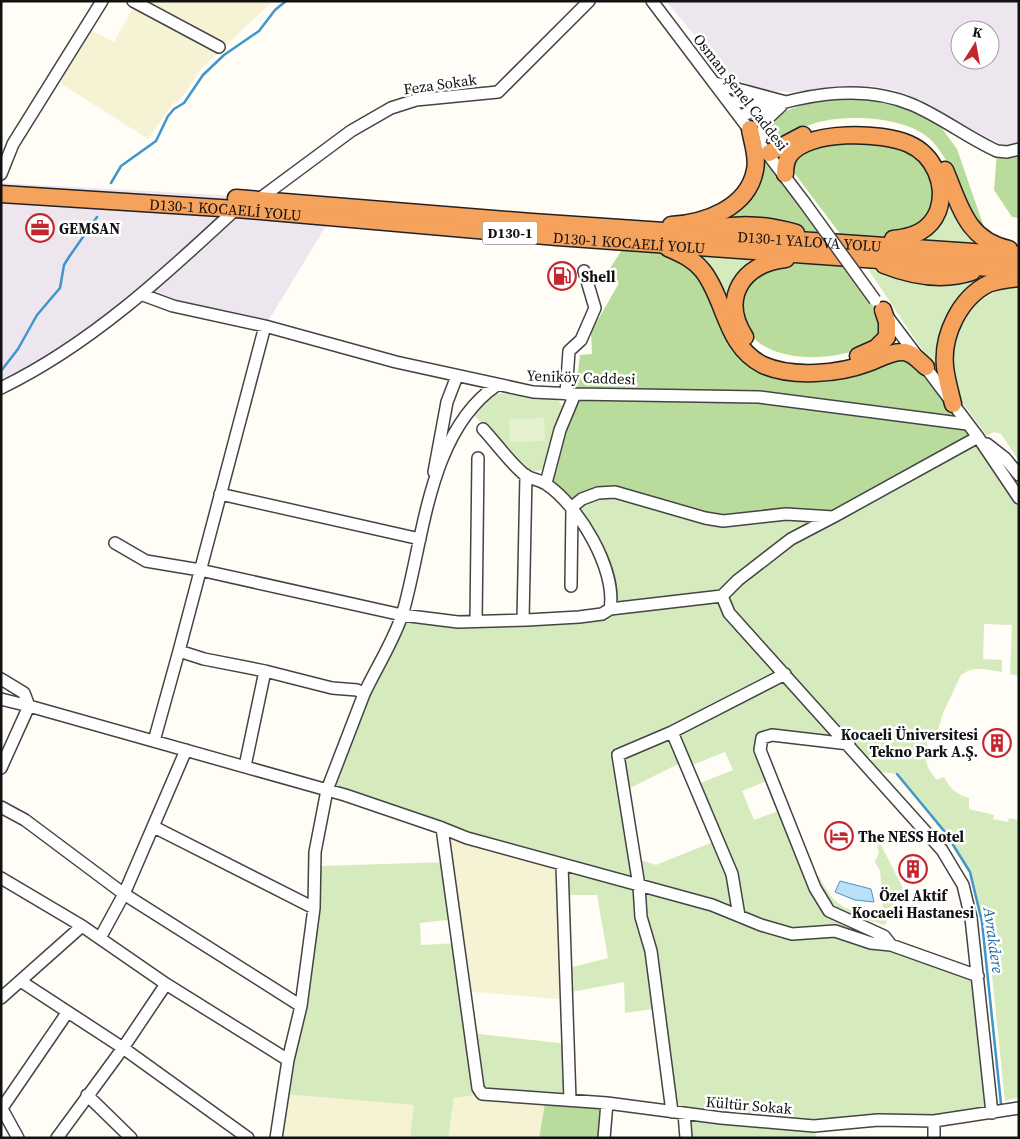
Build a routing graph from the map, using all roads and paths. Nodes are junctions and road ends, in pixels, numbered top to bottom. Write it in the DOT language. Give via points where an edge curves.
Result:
graph roads {
  1 [pos="102,1"];
  2 [pos="133,1"];
  3 [pos="589,1"];
  4 [pos="652,1"];
  5 [pos="219,47"];
  6 [pos="715,83"];
  7 [pos="730,102"];
  8 [pos="787,102"];
  9 [pos="745,122"];
  10 [pos="765,148"];
  11 [pos="1019,149"];
  12 [pos="1,174"];
  13 [pos="785,174"];
  14 [pos="1,183"];
  15 [pos="1,194"];
  16 [pos="258,200"];
  17 [pos="236,209"];
  18 [pos="590,226"];
  19 [pos="855,244"];
  20 [pos="662,245"];
  21 [pos="818,249"];
  22 [pos="1019,250"];
  23 [pos="1019,255"];
  24 [pos="1019,270"];
  25 [pos="584,272"];
  26 [pos="1019,278"];
  27 [pos="143,295"];
  28 [pos="879,305"];
  29 [pos="265,326"];
  30 [pos="926,367"];
  31 [pos="457,376"];
  32 [pos="497,385"];
  33 [pos="1,388"];
  34 [pos="570,394"];
  35 [pos="953,404"];
  36 [pos="967,424"];
  37 [pos="484,429"];
  38 [pos="978,437"];
  39 [pos="478,458"];
  40 [pos="526,475"];
  41 [pos="1019,475"];
  42 [pos="546,483"];
  43 [pos="430,493"];
  44 [pos="220,494"];
  45 [pos="1019,498"];
  46 [pos="572,507"];
  47 [pos="833,517"];
  48 [pos="420,539"];
  49 [pos="115,543"];
  50 [pos="200,570"];
  51 [pos="571,586"];
  52 [pos="722,596"];
  53 [pos="610,610"];
  54 [pos="402,615"];
  55 [pos="523,620"];
  56 [pos="476,621"];
  57 [pos="179,651"];
  58 [pos="265,671"];
  59 [pos="785,674"];
  60 [pos="1,679"];
  61 [pos="364,694"];
  62 [pos="1,699"];
  63 [pos="29,706"];
  64 [pos="672,732"];
  65 [pos="154,741"];
  66 [pos="849,744"];
  67 [pos="186,750"];
  68 [pos="245,766"];
  69 [pos="1,768"];
  70 [pos="327,790"];
  71 [pos="1,807"];
  72 [pos="154,827"];
  73 [pos="442,828"];
  74 [pos="562,865"];
  75 [pos="1,878"];
  76 [pos="639,886"];
  77 [pos="124,894"];
  78 [pos="314,908"];
  79 [pos="739,916"];
  80 [pos="82,926"];
  81 [pos="100,938"];
  82 [pos="891,945"];
  83 [pos="978,976"];
  84 [pos="22,982"];
  85 [pos="166,984"];
  86 [pos="1,998"];
  87 [pos="301,1006"];
  88 [pos="67,1013"];
  89 [pos="123,1048"];
  90 [pos="288,1060"];
  91 [pos="86,1095"];
  92 [pos="570,1100"];
  93 [pos="607,1103"];
  94 [pos="1,1108"];
  95 [pos="1019,1108"];
  96 [pos="672,1112"];
  97 [pos="992,1112"];
  98 [pos="684,1113"];
  99 [pos="934,1121"];
  100 [pos="814,1126"];
  101 [pos="18,1138"];
  102 [pos="57,1138"];
  103 [pos="132,1138"];
  104 [pos="248,1138"];
  105 [pos="276,1138"];
  106 [pos="604,1138"];
  107 [pos="686,1138"];
  108 [pos="816,1138"];
  109 [pos="934,1138"];
  1 -- 12 [label="street" via="13,144"];
  2 -- 5 [label="street"];
  3 -- 16 [label="street, Feza Sokak" via="498,92 416,100 391,108 351,131"];
  4 -- 6 [label="street, Osman Şenel Caddesi"];
  6 -- 7 [label="street, Osman Şenel Caddesi"];
  6 -- 8 [label="street"];
  7 -- 8 [label="street"];
  7 -- 9 [label="street, Osman Şenel Caddesi"];
  8 -- 9 [label="street"];
  8 -- 10 [label="street" via="766,120"];
  8 -- 11 [label="street" via="824,94 879,95 914,105 997,151"];
  9 -- 10 [label="street, Osman Şenel Caddesi"];
  9 -- 18 [label="highway" via="755,169 748,188 731,206 708,218 675,225"];
  10 -- 13 [label="street, Osman Şenel Caddesi"];
  10 -- 22 [label="highway" via="827,126 899,129 932,148 973,230 996,246"];
  13 -- 19 [label="highway" via="787,160 794,152 811,142 843,135 896,139 924,153 938,173 942,186 942,200 931,223 911,238"];
  13 -- 28 [label="street, Osman Şenel Caddesi, bridge"];
  14 -- 16 [label="highway, D130-1"];
  15 -- 17 [label="highway, D130-1 KOCAELİ YOLU / D130-1"];
  16 -- 18 [label="highway, D130-1"];
  17 -- 20 [label="highway, D130-1 KOCAELİ YOLU / D130-1"];
  17 -- 27 [label="street"];
  18 -- 21 [label="highway, D130-1" via="690,233 730,225 762,225 800,234"];
  19 -- 21 [label="highway, D130-1 YALOVA YOLU / D130-1"];
  19 -- 23 [label="highway, D130-1 YALOVA YOLU / D130-1"];
  20 -- 21 [label="highway, D130-1 KOCAELİ YOLU / D130-1"];
  20 -- 30 [label="highway" via="684,255 703,272 738,344 764,365 781,370 849,370 897,352 911,354"];
  21 -- 24 [label="highway, D130-1 KOCAELİ YOLU / D130-1" via="870,259"];
  21 -- 28 [label="highway" via="768,261 745,275 738,288 736,310 738,323 750,344 773,357 789,361 844,360 863,355 882,344 887,337"];
  25 -- 34 [label="street" via="595,308 581,340 569,352"];
  26 -- 35 [label="highway" via="988,284 960,309 946,343 945,365"];
  27 -- 29 [label="street, Yeniköy Caddesi" via="173,306"];
  27 -- 33 [label="street" via="34,373"];
  28 -- 30 [label="street, Osman Şenel Caddesi"];
  29 -- 31 [label="street, Yeniköy Caddesi"];
  29 -- 44 [label="street"];
  30 -- 35 [label="street, Osman Şenel Caddesi"];
  31 -- 32 [label="street, Yeniköy Caddesi"];
  31 -- 43 [label="street" via="446,402"];
  32 -- 34 [label="street, Yeniköy Caddesi"];
  32 -- 43 [label="street" via="481,396 465,418 452,439"];
  34 -- 36 [label="street, Yeniköy Caddesi" via="759,396"];
  34 -- 42 [label="street"];
  35 -- 36 [label="street, Osman Şenel Caddesi"];
  36 -- 38 [label="street, Osman Şenel Caddesi"];
  37 -- 40 [label="street"];
  38 -- 41 [label="street" via="1005,458"];
  38 -- 45 [label="street"];
  38 -- 47 [label="street"];
  39 -- 56 [label="street"];
  40 -- 42 [label="street"];
  40 -- 55 [label="street"];
  42 -- 46 [label="street"];
  43 -- 48 [label="street"];
  44 -- 48 [label="street"];
  44 -- 50 [label="street"];
  46 -- 47 [label="street" via="598,493 615,492 704,518 723,520 786,514"];
  46 -- 51 [label="street"];
  46 -- 53 [label="street" via="594,542 612,597"];
  47 -- 52 [label="street" via="791,539"];
  48 -- 54 [label="street"];
  49 -- 50 [label="street" via="146,561"];
  50 -- 54 [label="street"];
  50 -- 57 [label="street"];
  52 -- 53 [label="street"];
  52 -- 59 [label="street" via="730,613"];
  53 -- 55 [label="street" via="578,617"];
  54 -- 56 [label="street"];
  54 -- 61 [label="street"];
  55 -- 56 [label="street"];
  57 -- 58 [label="street"];
  57 -- 65 [label="street"];
  58 -- 61 [label="street"];
  58 -- 68 [label="street"];
  59 -- 64 [label="street"];
  59 -- 66 [label="street"];
  60 -- 63 [label="street" via="24,693"];
  61 -- 70 [label="street"];
  62 -- 63 [label="street"];
  63 -- 65 [label="street"];
  63 -- 69 [label="street"];
  64 -- 76 [label="street" via="618,755"];
  64 -- 79 [label="street" via="732,874"];
  65 -- 67 [label="street"];
  66 -- 82 [label="street" via="772,734 762,738 760,750 815,888 829,911 884,936"];
  66 -- 83 [label="street" via="942,850 963,885 971,918"];
  67 -- 68 [label="street"];
  67 -- 72 [label="street"];
  68 -- 70 [label="street"];
  70 -- 73 [label="street"];
  70 -- 78 [label="street" via="315,852"];
  71 -- 77 [label="street" via="25,820"];
  72 -- 77 [label="street"];
  72 -- 78 [label="street"];
  73 -- 74 [label="street"];
  73 -- 92 [label="street, Kültür Sokak" via="478,1088 482,1094"];
  74 -- 76 [label="street"];
  74 -- 92 [label="street"];
  75 -- 80 [label="street"];
  76 -- 79 [label="street" via="712,905"];
  76 -- 96 [label="street" via="640,917 651,951"];
  77 -- 81 [label="street"];
  77 -- 87 [label="street"];
  78 -- 87 [label="street"];
  79 -- 82 [label="street" via="792,934 835,931 871,943"];
  80 -- 81 [label="street"];
  80 -- 84 [label="street"];
  81 -- 85 [label="street"];
  82 -- 83 [label="street"];
  83 -- 97 [label="street"];
  84 -- 86 [label="street"];
  84 -- 88 [label="street"];
  85 -- 89 [label="street"];
  85 -- 90 [label="street"];
  87 -- 90 [label="street"];
  88 -- 89 [label="street"];
  88 -- 94 [label="street"];
  89 -- 91 [label="street"];
  89 -- 104 [label="street"];
  90 -- 105 [label="street"];
  91 -- 102 [label="street"];
  91 -- 103 [label="street"];
  92 -- 93 [label="street, Kültür Sokak"];
  93 -- 96 [label="street, Kültür Sokak"];
  93 -- 106 [label="street"];
  94 -- 101 [label="street"];
  95 -- 97 [label="street, Kültür Sokak"];
  96 -- 98 [label="street, Kültür Sokak"];
  97 -- 99 [label="street, Kültür Sokak"];
  98 -- 100 [label="street, Kültür Sokak"];
  98 -- 107 [label="street"];
  99 -- 100 [label="street, Kültür Sokak" via="878,1120"];
  99 -- 109 [label="street"];
  100 -- 108 [label="street"];
}
